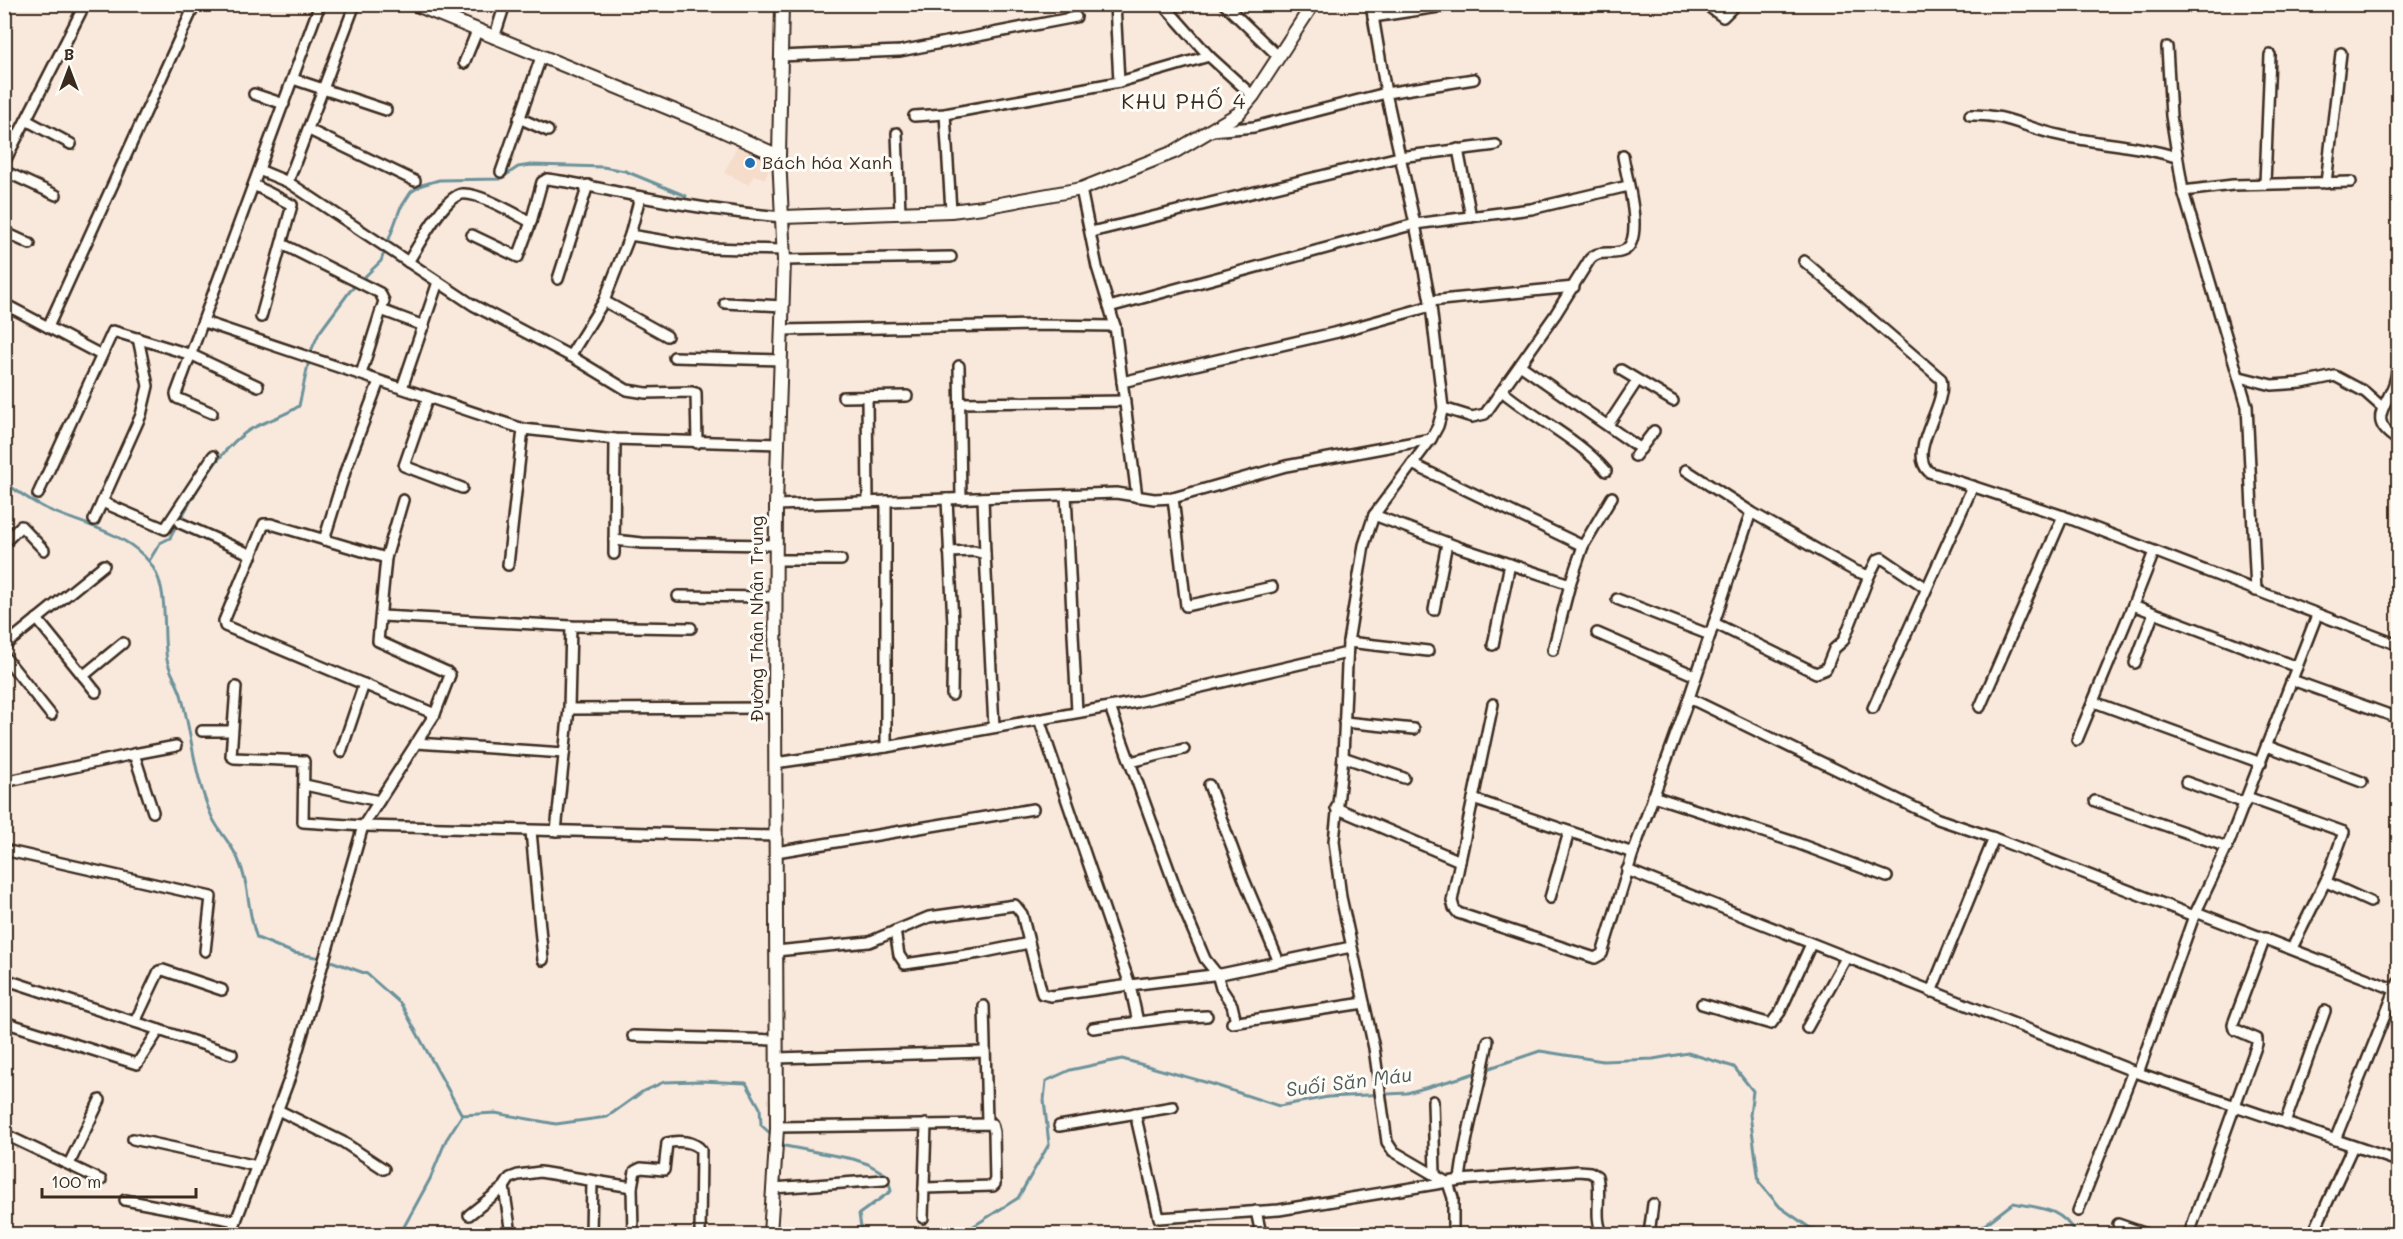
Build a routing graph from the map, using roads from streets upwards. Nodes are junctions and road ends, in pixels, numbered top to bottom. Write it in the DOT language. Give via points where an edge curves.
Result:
graph roads {
  1 [pos="85,4"];
  2 [pos="195,4"];
  3 [pos="320,4"];
  4 [pos="355,4"];
  5 [pos="414,4"];
  6 [pos="505,4"];
  7 [pos="782,4"];
  8 [pos="1115,4"];
  9 [pos="1163,4"];
  10 [pos="1224,4"];
  11 [pos="1313,4"];
  12 [pos="1371,4"];
  13 [pos="1458,4"];
  14 [pos="1705,4"];
  15 [pos="1736,4"];
  16 [pos="1076,17"];
  17 [pos="1373,17"];
  18 [pos="477,31"];
  19 [pos="494,38"];
  20 [pos="2168,47"];
  21 [pos="2341,53"];
  22 [pos="2270,55"];
  23 [pos="780,56"];
  24 [pos="1209,56"];
  25 [pos="541,57"];
  26 [pos="1279,57"];
  27 [pos="464,63"];
  28 [pos="293,79"];
  29 [pos="1474,79"];
  30 [pos="1119,82"];
  31 [pos="324,90"];
  32 [pos="1386,93"];
  33 [pos="254,94"];
  34 [pos="1253,96"];
  35 [pos="284,104"];
  36 [pos="386,110"];
  37 [pos="945,114"];
  38 [pos="1970,115"];
  39 [pos="914,116"];
  40 [pos="519,118"];
  41 [pos="26,120"];
  42 [pos="309,130"];
  43 [pos="548,131"];
  44 [pos="1212,131"];
  45 [pos="897,133"];
  46 [pos="71,144"];
  47 [pos="1496,145"];
  48 [pos="1458,149"];
  49 [pos="779,156"];
  50 [pos="1623,156"];
  51 [pos="1400,157"];
  52 [pos="2176,157"];
  53 [pos="4,163"];
  54 [pos="260,170"];
  55 [pos="4,171"];
  56 [pos="501,172"];
  57 [pos="415,181"];
  58 [pos="288,182"];
  59 [pos="2351,182"];
  60 [pos="2326,183"];
  61 [pos="2265,184"];
  62 [pos="254,185"];
  63 [pos="588,185"];
  64 [pos="1628,186"];
  65 [pos="1081,189"];
  66 [pos="2182,190"];
  67 [pos="56,195"];
  68 [pos="640,197"];
  69 [pos="951,211"];
  70 [pos="900,213"];
  71 [pos="1471,217"];
  72 [pos="783,218"];
  73 [pos="531,222"];
  74 [pos="1415,224"];
  75 [pos="4,231"];
  76 [pos="1091,232"];
  77 [pos="472,235"];
  78 [pos="630,235"];
  79 [pos="30,244"];
  80 [pos="282,244"];
  81 [pos="784,255"];
  82 [pos="951,257"];
  83 [pos="1804,261"];
  84 [pos="408,262"];
  85 [pos="558,279"];
  86 [pos="438,282"];
  87 [pos="1574,287"];
  88 [pos="604,302"];
  89 [pos="725,303"];
  90 [pos="1430,304"];
  91 [pos="783,306"];
  92 [pos="1109,307"];
  93 [pos="381,310"];
  94 [pos="4,315"];
  95 [pos="261,317"];
  96 [pos="204,322"];
  97 [pos="424,326"];
  98 [pos="1115,326"];
  99 [pos="48,327"];
  100 [pos="782,330"];
  101 [pos="667,336"];
  102 [pos="138,338"];
  103 [pos="101,355"];
  104 [pos="192,356"];
  105 [pos="570,356"];
  106 [pos="674,357"];
  107 [pos="781,360"];
  108 [pos="1520,365"];
  109 [pos="2398,365"];
  110 [pos="960,366"];
  111 [pos="1621,370"];
  112 [pos="361,374"];
  113 [pos="2240,377"];
  114 [pos="380,381"];
  115 [pos="1637,381"];
  116 [pos="1122,382"];
  117 [pos="258,386"];
  118 [pos="402,388"];
  119 [pos="1502,391"];
  120 [pos="907,396"];
  121 [pos="428,397"];
  122 [pos="843,397"];
  123 [pos="867,397"];
  124 [pos="1125,401"];
  125 [pos="1673,401"];
  126 [pos="961,403"];
  127 [pos="2382,407"];
  128 [pos="1443,408"];
  129 [pos="212,414"];
  130 [pos="1608,425"];
  131 [pos="523,429"];
  132 [pos="1654,431"];
  133 [pos="615,439"];
  134 [pos="1431,439"];
  135 [pos="2398,440"];
  136 [pos="697,443"];
  137 [pos="779,444"];
  138 [pos="213,456"];
  139 [pos="1412,464"];
  140 [pos="1686,470"];
  141 [pos="1606,471"];
  142 [pos="1973,486"];
  143 [pos="462,488"];
  144 [pos="38,494"];
  145 [pos="1066,495"];
  146 [pos="1137,497"];
  147 [pos="1612,497"];
  148 [pos="961,498"];
  149 [pos="983,498"];
  150 [pos="1173,498"];
  151 [pos="947,499"];
  152 [pos="403,500"];
  153 [pos="868,501"];
  154 [pos="886,501"];
  155 [pos="102,502"];
  156 [pos="776,505"];
  157 [pos="1751,512"];
  158 [pos="1374,515"];
  159 [pos="2063,516"];
  160 [pos="94,520"];
  161 [pos="180,523"];
  162 [pos="324,540"];
  163 [pos="614,540"];
  164 [pos="4,543"];
  165 [pos="1447,543"];
  166 [pos="776,544"];
  167 [pos="1583,546"];
  168 [pos="44,550"];
  169 [pos="949,552"];
  170 [pos="2154,552"];
  171 [pos="614,554"];
  172 [pos="985,554"];
  173 [pos="252,555"];
  174 [pos="386,558"];
  175 [pos="776,560"];
  176 [pos="841,560"];
  177 [pos="1510,564"];
  178 [pos="104,565"];
  179 [pos="508,565"];
  180 [pos="1869,576"];
  181 [pos="1570,584"];
  182 [pos="1272,587"];
  183 [pos="1926,588"];
  184 [pos="2256,591"];
  185 [pos="678,596"];
  186 [pos="775,597"];
  187 [pos="1617,599"];
  188 [pos="2133,605"];
  189 [pos="1434,610"];
  190 [pos="2153,615"];
  191 [pos="2317,615"];
  192 [pos="382,616"];
  193 [pos="37,620"];
  194 [pos="1714,623"];
  195 [pos="571,626"];
  196 [pos="691,628"];
  197 [pos="1597,633"];
  198 [pos="1710,635"];
  199 [pos="1348,642"];
  200 [pos="123,643"];
  201 [pos="1493,645"];
  202 [pos="2398,645"];
  203 [pos="4,646"];
  204 [pos="1554,650"];
  205 [pos="1428,651"];
  206 [pos="1347,653"];
  207 [pos="4,656"];
  208 [pos="2135,663"];
  209 [pos="2297,667"];
  210 [pos="83,676"];
  211 [pos="1696,676"];
  212 [pos="2292,680"];
  213 [pos="364,684"];
  214 [pos="237,687"];
  215 [pos="96,692"];
  216 [pos="952,695"];
  217 [pos="1689,698"];
  218 [pos="2094,702"];
  219 [pos="1493,704"];
  220 [pos="1110,706"];
  221 [pos="1980,707"];
  222 [pos="775,708"];
  223 [pos="1874,708"];
  224 [pos="569,709"];
  225 [pos="1077,712"];
  226 [pos="435,714"];
  227 [pos="51,715"];
  228 [pos="2398,718"];
  229 [pos="1039,719"];
  230 [pos="1344,722"];
  231 [pos="994,727"];
  232 [pos="1414,729"];
  233 [pos="202,731"];
  234 [pos="232,731"];
  235 [pos="2077,740"];
  236 [pos="416,743"];
  237 [pos="176,746"];
  238 [pos="2267,746"];
  239 [pos="886,747"];
  240 [pos="1184,749"];
  241 [pos="341,752"];
  242 [pos="564,753"];
  243 [pos="134,754"];
  244 [pos="1342,757"];
  245 [pos="1130,762"];
  246 [pos="2261,762"];
  247 [pos="775,763"];
  248 [pos="1404,778"];
  249 [pos="4,782"];
  250 [pos="2186,782"];
  251 [pos="2362,782"];
  252 [pos="305,785"];
  253 [pos="1209,785"];
  254 [pos="1653,796"];
  255 [pos="1473,799"];
  256 [pos="2246,800"];
  257 [pos="379,801"];
  258 [pos="2095,801"];
  259 [pos="1336,808"];
  260 [pos="1033,809"];
  261 [pos="153,812"];
  262 [pos="363,826"];
  263 [pos="531,831"];
  264 [pos="556,831"];
  265 [pos="1569,832"];
  266 [pos="776,836"];
  267 [pos="1994,838"];
  268 [pos="2227,846"];
  269 [pos="4,850"];
  270 [pos="776,852"];
  271 [pos="1633,853"];
  272 [pos="1460,861"];
  273 [pos="1627,870"];
  274 [pos="1887,878"];
  275 [pos="2326,880"];
  276 [pos="1550,898"];
  277 [pos="2370,902"];
  278 [pos="2195,914"];
  279 [pos="895,931"];
  280 [pos="2265,938"];
  281 [pos="1029,943"];
  282 [pos="1811,944"];
  283 [pos="1351,947"];
  284 [pos="2292,948"];
  285 [pos="205,951"];
  286 [pos="776,951"];
  287 [pos="1846,958"];
  288 [pos="543,960"];
  289 [pos="1279,962"];
  290 [pos="1217,974"];
  291 [pos="4,979"];
  292 [pos="1130,985"];
  293 [pos="2397,987"];
  294 [pos="222,990"];
  295 [pos="1931,992"];
  296 [pos="1364,1003"];
  297 [pos="1702,1004"];
  298 [pos="984,1006"];
  299 [pos="2325,1011"];
  300 [pos="1207,1016"];
  301 [pos="4,1022"];
  302 [pos="135,1022"];
  303 [pos="1138,1022"];
  304 [pos="1092,1028"];
  305 [pos="1807,1028"];
  306 [pos="159,1030"];
  307 [pos="633,1036"];
  308 [pos="776,1040"];
  309 [pos="1488,1041"];
  310 [pos="984,1052"];
  311 [pos="232,1054"];
  312 [pos="776,1058"];
  313 [pos="2136,1072"];
  314 [pos="100,1100"];
  315 [pos="1434,1101"];
  316 [pos="2234,1105"];
  317 [pos="1173,1107"];
  318 [pos="278,1110"];
  319 [pos="1135,1113"];
  320 [pos="987,1122"];
  321 [pos="2285,1123"];
  322 [pos="926,1124"];
  323 [pos="1059,1126"];
  324 [pos="777,1128"];
  325 [pos="4,1134"];
  326 [pos="133,1139"];
  327 [pos="2335,1140"];
  328 [pos="2353,1146"];
  329 [pos="2398,1161"];
  330 [pos="69,1164"];
  331 [pos="257,1166"];
  332 [pos="384,1169"];
  333 [pos="1435,1174"];
  334 [pos="101,1180"];
  335 [pos="884,1180"];
  336 [pos="1460,1180"];
  337 [pos="592,1181"];
  338 [pos="1448,1183"];
  339 [pos="504,1187"];
  340 [pos="632,1187"];
  341 [pos="773,1188"];
  342 [pos="924,1188"];
  343 [pos="125,1200"];
  344 [pos="1653,1204"];
  345 [pos="1256,1211"];
  346 [pos="2078,1211"];
  347 [pos="469,1215"];
  348 [pos="923,1218"];
  349 [pos="236,1221"];
  350 [pos="2118,1224"];
  351 [pos="231,1234"];
  352 [pos="511,1234"];
  353 [pos="591,1234"];
  354 [pos="633,1234"];
  355 [pos="700,1234"];
  356 [pos="770,1234"];
  357 [pos="1261,1234"];
  358 [pos="1453,1234"];
  359 [pos="1603,1234"];
  360 [pos="1649,1234"];
  361 [pos="2147,1234"];
  362 [pos="2189,1234"];
  363 [pos="2313,1234"];
  1 -- 41 [label="street"];
  2 -- 99 [label="street"];
  3 -- 28 [label="street"];
  4 -- 31 [label="street"];
  5 -- 18 [label="street"];
  6 -- 19 [label="street"];
  7 -- 23 [label="street, Đường Thân Nhân Trung"];
  8 -- 30 [label="street"];
  9 -- 24 [label="street"];
  10 -- 26 [label="street"];
  11 -- 26 [label="street"];
  12 -- 17 [label="street"];
  13 -- 17 [label="street"];
  14 -- 15 [label="street" via="1723,16"];
  16 -- 23 [label="street" via="900,51"];
  17 -- 32 [label="street"];
  18 -- 19 [label="street"];
  18 -- 27 [label="street"];
  19 -- 25 [label="street"];
  20 -- 52 [label="street"];
  21 -- 60 [label="street"];
  22 -- 61 [label="street"];
  23 -- 49 [label="street, Đường Thân Nhân Trung"];
  24 -- 30 [label="street"];
  24 -- 34 [label="street"];
  25 -- 40 [label="street"];
  25 -- 49 [label="street"];
  26 -- 34 [label="street"];
  28 -- 31 [label="street"];
  28 -- 35 [label="street"];
  29 -- 32 [label="street"];
  30 -- 37 [label="street"];
  31 -- 36 [label="street"];
  31 -- 42 [label="street"];
  32 -- 44 [label="street" via="1254,127"];
  32 -- 51 [label="street"];
  33 -- 35 [label="street"];
  34 -- 44 [label="street" via="1238,114"];
  35 -- 54 [label="street"];
  37 -- 39 [label="street"];
  37 -- 69 [label="street"];
  38 -- 52 [label="street" via="2001,116 2054,134"];
  40 -- 43 [label="street"];
  40 -- 56 [label="street"];
  41 -- 46 [label="street"];
  41 -- 53 [label="street"];
  42 -- 57 [label="street"];
  42 -- 58 [label="street"];
  44 -- 65 [label="street" via="1174,152"];
  45 -- 70 [label="street"];
  47 -- 48 [label="street"];
  48 -- 51 [label="street"];
  48 -- 71 [label="street"];
  49 -- 72 [label="street, Đường Thân Nhân Trung"];
  50 -- 64 [label="street"];
  51 -- 74 [label="street"];
  51 -- 76 [label="street"];
  52 -- 66 [label="street"];
  54 -- 58 [label="street"];
  54 -- 62 [label="street"];
  55 -- 67 [label="street"];
  58 -- 84 [label="street"];
  59 -- 60 [label="street"];
  60 -- 61 [label="street"];
  61 -- 66 [label="street"];
  62 -- 80 [label="street" via="292,206"];
  62 -- 96 [label="street"];
  63 -- 68 [label="street"];
  63 -- 73 [label="street" via="544,179"];
  63 -- 85 [label="street"];
  64 -- 71 [label="street" via="1531,209"];
  64 -- 87 [label="street" via="1633,212 1632,243 1621,252 1594,254"];
  65 -- 69 [label="street"];
  65 -- 76 [label="street"];
  66 -- 113 [label="street"];
  68 -- 72 [label="street"];
  68 -- 78 [label="street"];
  69 -- 70 [label="street"];
  70 -- 72 [label="street"];
  71 -- 74 [label="street"];
  72 -- 81 [label="street, Đường Thân Nhân Trung"];
  73 -- 77 [label="street" via="518,257"];
  73 -- 84 [label="street" via="474,195 462,194 435,218"];
  74 -- 90 [label="street"];
  74 -- 92 [label="street"];
  75 -- 79 [label="street"];
  76 -- 92 [label="street"];
  78 -- 81 [label="street"];
  78 -- 88 [label="street"];
  80 -- 93 [label="street" via="380,293 384,301"];
  80 -- 95 [label="street"];
  81 -- 82 [label="street"];
  81 -- 91 [label="street, Đường Thân Nhân Trung"];
  83 -- 142 [label="street" via="1941,379 1943,386 1922,450 1922,462 1929,472"];
  84 -- 86 [label="street"];
  86 -- 97 [label="street"];
  86 -- 105 [label="street"];
  87 -- 90 [label="street"];
  87 -- 108 [label="street"];
  88 -- 101 [label="street"];
  88 -- 105 [label="street"];
  89 -- 91 [label="street"];
  90 -- 116 [label="street" via="1338,332"];
  90 -- 128 [label="street"];
  91 -- 100 [label="street, Đường Thân Nhân Trung"];
  92 -- 98 [label="street"];
  93 -- 97 [label="street"];
  93 -- 112 [label="street"];
  94 -- 99 [label="street" via="10,307"];
  96 -- 104 [label="street"];
  96 -- 112 [label="street"];
  97 -- 118 [label="street"];
  98 -- 100 [label="street"];
  98 -- 116 [label="street"];
  99 -- 103 [label="street"];
  100 -- 107 [label="street, Đường Thân Nhân Trung"];
  102 -- 103 [label="street" via="113,331"];
  102 -- 104 [label="street"];
  102 -- 155 [label="street" via="148,386 141,415"];
  103 -- 144 [label="street"];
  104 -- 117 [label="street"];
  104 -- 129 [label="street" via="177,398"];
  105 -- 136 [label="street" via="627,390 696,393"];
  106 -- 107 [label="street"];
  107 -- 137 [label="street, Đường Thân Nhân Trung"];
  108 -- 119 [label="street"];
  108 -- 130 [label="street"];
  109 -- 127 [label="street" via="2394,385"];
  110 -- 126 [label="street"];
  111 -- 115 [label="street"];
  112 -- 114 [label="street"];
  113 -- 127 [label="street" via="2272,385 2336,376"];
  113 -- 184 [label="street" via="2247,406"];
  114 -- 118 [label="street"];
  114 -- 162 [label="street"];
  115 -- 125 [label="street"];
  115 -- 130 [label="street"];
  116 -- 124 [label="street"];
  118 -- 121 [label="street"];
  119 -- 128 [label="street" via="1479,417"];
  119 -- 141 [label="street" via="1589,452"];
  120 -- 123 [label="street"];
  121 -- 131 [label="street"];
  121 -- 143 [label="street" via="404,466"];
  122 -- 123 [label="street"];
  123 -- 153 [label="street"];
  124 -- 126 [label="street"];
  124 -- 146 [label="street"];
  126 -- 148 [label="street"];
  127 -- 135 [label="street" via="2382,424"];
  128 -- 134 [label="street"];
  130 -- 132 [label="street" via="1638,453"];
  131 -- 133 [label="street"];
  131 -- 179 [label="street"];
  133 -- 136 [label="street"];
  133 -- 163 [label="street"];
  134 -- 139 [label="street"];
  134 -- 150 [label="street" via="1286,466"];
  136 -- 137 [label="street"];
  137 -- 156 [label="street, Đường Thân Nhân Trung"];
  138 -- 155 [label="street" via="165,529"];
  139 -- 158 [label="street"];
  139 -- 167 [label="street"];
  140 -- 157 [label="street"];
  142 -- 159 [label="street"];
  142 -- 183 [label="street"];
  145 -- 146 [label="street" via="1116,493"];
  145 -- 149 [label="street"];
  145 -- 225 [label="street"];
  146 -- 150 [label="street"];
  147 -- 167 [label="street"];
  148 -- 149 [label="street"];
  148 -- 151 [label="street"];
  149 -- 172 [label="street"];
  150 -- 182 [label="street" via="1186,606"];
  151 -- 154 [label="street"];
  151 -- 169 [label="street"];
  152 -- 174 [label="street"];
  153 -- 154 [label="street"];
  153 -- 156 [label="street"];
  154 -- 239 [label="street"];
  155 -- 160 [label="street"];
  156 -- 166 [label="street, Đường Thân Nhân Trung"];
  157 -- 180 [label="street"];
  157 -- 194 [label="street"];
  158 -- 165 [label="street"];
  158 -- 199 [label="street" via="1364,545"];
  159 -- 170 [label="street"];
  159 -- 221 [label="street"];
  161 -- 173 [label="street"];
  162 -- 173 [label="street" via="266,523"];
  162 -- 174 [label="street"];
  163 -- 166 [label="street"];
  163 -- 171 [label="street"];
  164 -- 168 [label="street" via="21,526"];
  165 -- 177 [label="street"];
  165 -- 189 [label="street"];
  166 -- 175 [label="street, Đường Thân Nhân Trung"];
  167 -- 181 [label="street"];
  169 -- 172 [label="street"];
  169 -- 216 [label="street"];
  170 -- 184 [label="street"];
  170 -- 188 [label="street"];
  172 -- 231 [label="street"];
  173 -- 213 [label="street" via="225,626"];
  174 -- 192 [label="street"];
  175 -- 176 [label="street"];
  175 -- 186 [label="street, Đường Thân Nhân Trung"];
  177 -- 181 [label="street"];
  177 -- 201 [label="street"];
  178 -- 193 [label="street"];
  180 -- 183 [label="street" via="1876,560 1882,558"];
  180 -- 194 [label="street" via="1843,640 1822,672 1816,673"];
  181 -- 204 [label="street"];
  183 -- 223 [label="street"];
  184 -- 191 [label="street"];
  185 -- 186 [label="street"];
  186 -- 222 [label="street, Đường Thân Nhân Trung"];
  187 -- 198 [label="street"];
  188 -- 190 [label="street"];
  188 -- 218 [label="street"];
  190 -- 208 [label="street"];
  190 -- 209 [label="street"];
  191 -- 202 [label="street"];
  191 -- 209 [label="street"];
  192 -- 195 [label="street"];
  192 -- 226 [label="street" via="378,640 450,675"];
  193 -- 203 [label="street"];
  193 -- 210 [label="street"];
  194 -- 198 [label="street"];
  195 -- 196 [label="street"];
  195 -- 224 [label="street"];
  197 -- 211 [label="street"];
  198 -- 211 [label="street"];
  199 -- 205 [label="street"];
  199 -- 206 [label="street"];
  200 -- 210 [label="street"];
  206 -- 220 [label="street"];
  206 -- 230 [label="street"];
  207 -- 227 [label="street"];
  209 -- 212 [label="street"];
  210 -- 215 [label="street"];
  211 -- 217 [label="street"];
  212 -- 228 [label="street"];
  212 -- 238 [label="street"];
  213 -- 226 [label="street"];
  213 -- 241 [label="street"];
  214 -- 234 [label="street"];
  217 -- 254 [label="street"];
  217 -- 267 [label="street" via="1938,819"];
  218 -- 235 [label="street"];
  218 -- 246 [label="street"];
  219 -- 255 [label="street"];
  220 -- 225 [label="street"];
  220 -- 245 [label="street"];
  222 -- 224 [label="street"];
  222 -- 247 [label="street, Đường Thân Nhân Trung"];
  224 -- 242 [label="street"];
  225 -- 229 [label="street"];
  226 -- 236 [label="street"];
  229 -- 231 [label="street"];
  229 -- 292 [label="street"];
  230 -- 232 [label="street"];
  230 -- 244 [label="street"];
  231 -- 239 [label="street"];
  233 -- 234 [label="street"];
  234 -- 252 [label="street" via="231,756 301,760 305,764"];
  236 -- 242 [label="street"];
  236 -- 257 [label="street"];
  237 -- 243 [label="street"];
  238 -- 246 [label="street"];
  238 -- 251 [label="street"];
  239 -- 247 [label="street"];
  240 -- 245 [label="street"];
  242 -- 264 [label="street"];
  243 -- 249 [label="street"];
  243 -- 261 [label="street"];
  244 -- 248 [label="street"];
  244 -- 259 [label="street"];
  245 -- 290 [label="street" via="1198,945"];
  246 -- 256 [label="street"];
  247 -- 266 [label="street, Đường Thân Nhân Trung"];
  250 -- 256 [label="street"];
  252 -- 257 [label="street"];
  252 -- 262 [label="street" via="303,822"];
  253 -- 289 [label="street"];
  254 -- 271 [label="street"];
  254 -- 274 [label="street"];
  255 -- 265 [label="street"];
  255 -- 272 [label="street"];
  256 -- 268 [label="street"];
  256 -- 275 [label="street" via="2344,832"];
  257 -- 262 [label="street"];
  258 -- 268 [label="street"];
  259 -- 272 [label="street"];
  259 -- 283 [label="street" via="1335,866"];
  260 -- 270 [label="street"];
  262 -- 263 [label="street"];
  262 -- 318 [label="street"];
  263 -- 264 [label="street"];
  263 -- 288 [label="street"];
  264 -- 266 [label="street"];
  265 -- 271 [label="street"];
  265 -- 276 [label="street"];
  266 -- 270 [label="street, Đường Thân Nhân Trung"];
  267 -- 278 [label="street"];
  267 -- 295 [label="street"];
  268 -- 278 [label="street"];
  269 -- 285 [label="street" via="211,897"];
  270 -- 286 [label="street, Đường Thân Nhân Trung"];
  271 -- 273 [label="street"];
  272 -- 273 [label="street" via="1452,901 1458,913 1595,958 1602,954"];
  273 -- 282 [label="street"];
  275 -- 277 [label="street"];
  275 -- 284 [label="street"];
  278 -- 280 [label="street"];
  278 -- 313 [label="street"];
  279 -- 281 [label="street" via="899,955 905,964"];
  279 -- 281 [label="street" via="929,917 1015,905 1022,914"];
  279 -- 286 [label="street" via="869,942"];
  280 -- 284 [label="street"];
  280 -- 316 [label="street" via="2233,1024 2234,1029 2257,1041"];
  281 -- 292 [label="street" via="1040,991 1045,996"];
  282 -- 287 [label="street"];
  282 -- 297 [label="street" via="1771,1024"];
  283 -- 289 [label="street"];
  283 -- 296 [label="street"];
  284 -- 293 [label="street"];
  286 -- 308 [label="street, Đường Thân Nhân Trung"];
  287 -- 295 [label="street"];
  287 -- 305 [label="street"];
  289 -- 290 [label="street"];
  290 -- 292 [label="street"];
  290 -- 296 [label="street" via="1232,1005 1233,1022"];
  291 -- 302 [label="street"];
  292 -- 303 [label="street"];
  293 -- 327 [label="street"];
  294 -- 302 [label="street" via="163,969"];
  295 -- 313 [label="street"];
  296 -- 333 [label="street" via="1389,1147"];
  298 -- 310 [label="street"];
  299 -- 321 [label="street"];
  300 -- 303 [label="street"];
  301 -- 306 [label="street" via="137,1065"];
  302 -- 306 [label="street"];
  303 -- 304 [label="street"];
  306 -- 311 [label="street"];
  307 -- 308 [label="street"];
  308 -- 312 [label="street, Đường Thân Nhân Trung"];
  309 -- 336 [label="street"];
  310 -- 312 [label="street"];
  310 -- 320 [label="street"];
  312 -- 324 [label="street, Đường Thân Nhân Trung"];
  313 -- 316 [label="street"];
  313 -- 346 [label="street"];
  314 -- 330 [label="street"];
  315 -- 333 [label="street"];
  316 -- 321 [label="street"];
  316 -- 362 [label="street"];
  317 -- 319 [label="street"];
  318 -- 331 [label="street"];
  318 -- 332 [label="street" via="343,1142"];
  319 -- 323 [label="street"];
  319 -- 345 [label="street" via="1159,1218"];
  320 -- 322 [label="street"];
  320 -- 342 [label="street" via="994,1132 995,1184"];
  321 -- 327 [label="street"];
  322 -- 324 [label="street"];
  322 -- 342 [label="street"];
  324 -- 341 [label="street, Đường Thân Nhân Trung"];
  325 -- 330 [label="street"];
  326 -- 331 [label="street"];
  327 -- 328 [label="street"];
  328 -- 329 [label="street"];
  328 -- 363 [label="street"];
  330 -- 334 [label="street"];
  331 -- 349 [label="street"];
  333 -- 338 [label="street"];
  335 -- 341 [label="street"];
  336 -- 338 [label="street"];
  336 -- 359 [label="street" via="1590,1172 1597,1176 1600,1186 1598,1227"];
  337 -- 339 [label="street" via="540,1172 510,1178"];
  337 -- 340 [label="street"];
  337 -- 353 [label="street"];
  338 -- 345 [label="street"];
  338 -- 358 [label="street" via="1453,1198"];
  339 -- 347 [label="street"];
  339 -- 352 [label="street"];
  340 -- 354 [label="street"];
  340 -- 355 [label="street" via="635,1171 666,1168 667,1143 698,1145"];
  341 -- 356 [label="street, Đường Thân Nhân Trung"];
  342 -- 348 [label="street"];
  343 -- 349 [label="street"];
  344 -- 360 [label="street"];
  345 -- 357 [label="street"];
  349 -- 351 [label="street"];
  350 -- 361 [label="street"];
}
